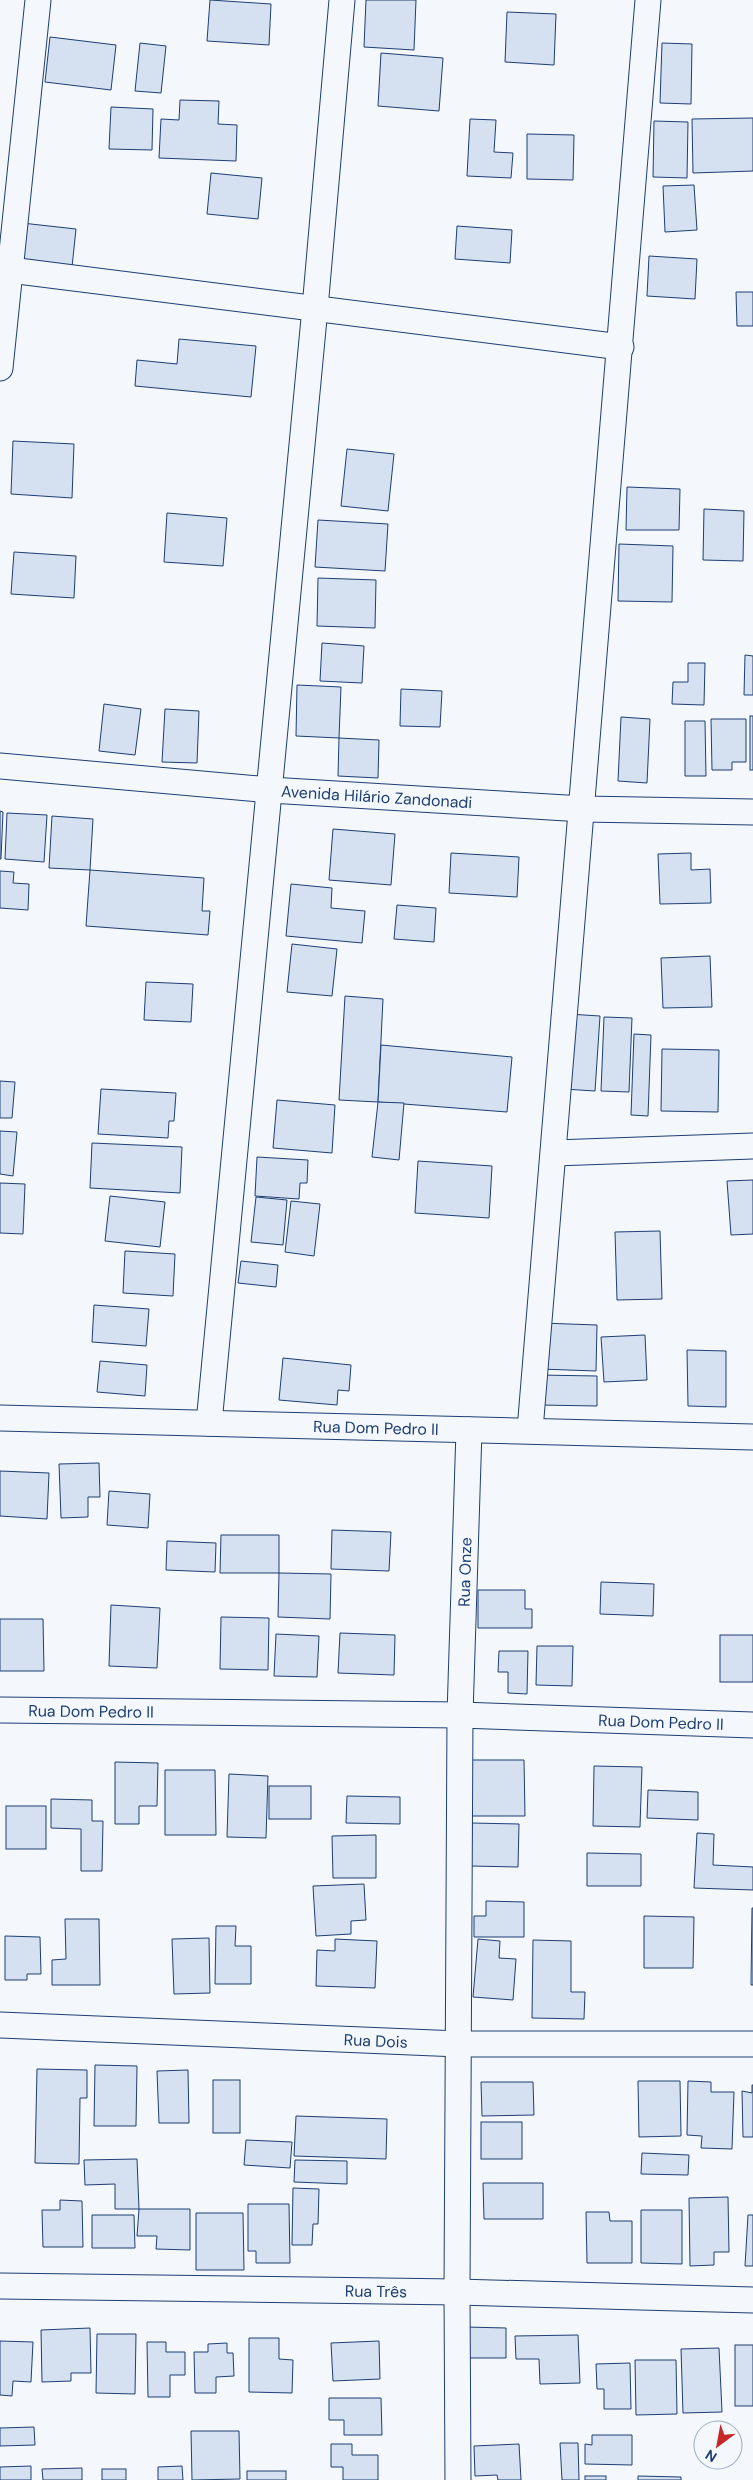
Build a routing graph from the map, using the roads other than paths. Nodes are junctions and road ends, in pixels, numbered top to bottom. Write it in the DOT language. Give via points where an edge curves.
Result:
graph roads {
  1 [pos="38,0"];
  2 [pos="342,0"];
  3 [pos="648,0"];
  4 [pos="10,270"];
  5 [pos="315,308"];
  6 [pos="620,347"];
  7 [pos="0,368"];
  8 [pos="0,766"];
  9 [pos="270,790"];
  10 [pos="583,809"];
  11 [pos="753,812"];
  12 [pos="753,1146"];
  13 [pos="554,1153"];
  14 [pos="0,1418"];
  15 [pos="209,1423"];
  16 [pos="469,1430"];
  17 [pos="530,1430"];
  18 [pos="753,1437"];
  19 [pos="0,1710"];
  20 [pos="460,1715"];
  21 [pos="753,1725"];
  22 [pos="0,2025"];
  23 [pos="459,2044"];
  24 [pos="753,2044"];
  25 [pos="0,2286"];
  26 [pos="456,2292"];
  27 [pos="753,2300"];
  28 [pos="458,2480"];
  1 -- 4 [label="street"];
  2 -- 5 [label="street"];
  3 -- 6 [label="street"];
  4 -- 5 [label="street"];
  4 -- 7 [label="street"];
  5 -- 6 [label="street"];
  5 -- 9 [label="street"];
  6 -- 10 [label="street"];
  8 -- 9 [label="street, Avenida Hilário Zandonadi"];
  9 -- 10 [label="street, Avenida Hilário Zandonadi"];
  9 -- 15 [label="street"];
  10 -- 11 [label="street, Avenida Hilário Zandonadi"];
  10 -- 13 [label="street"];
  12 -- 13 [label="street"];
  13 -- 17 [label="street"];
  14 -- 15 [label="street, Rua Dom Pedro II"];
  15 -- 16 [label="street, Rua Dom Pedro II"];
  16 -- 17 [label="street, Rua Dom Pedro II"];
  16 -- 20 [label="street, Rua Onze"];
  17 -- 18 [label="street, Rua Dom Pedro II"];
  19 -- 20 [label="street, Rua Dom Pedro II"];
  20 -- 21 [label="street, Rua Dom Pedro II"];
  20 -- 23 [label="street, Rua Onze"];
  22 -- 23 [label="street, Rua Dois"];
  23 -- 24 [label="street, Rua Dois"];
  23 -- 26 [label="street, Rua Onze"];
  25 -- 26 [label="street, Rua Três"];
  26 -- 27 [label="street, Rua Três"];
  26 -- 28 [label="street, Rua Onze"];
}
